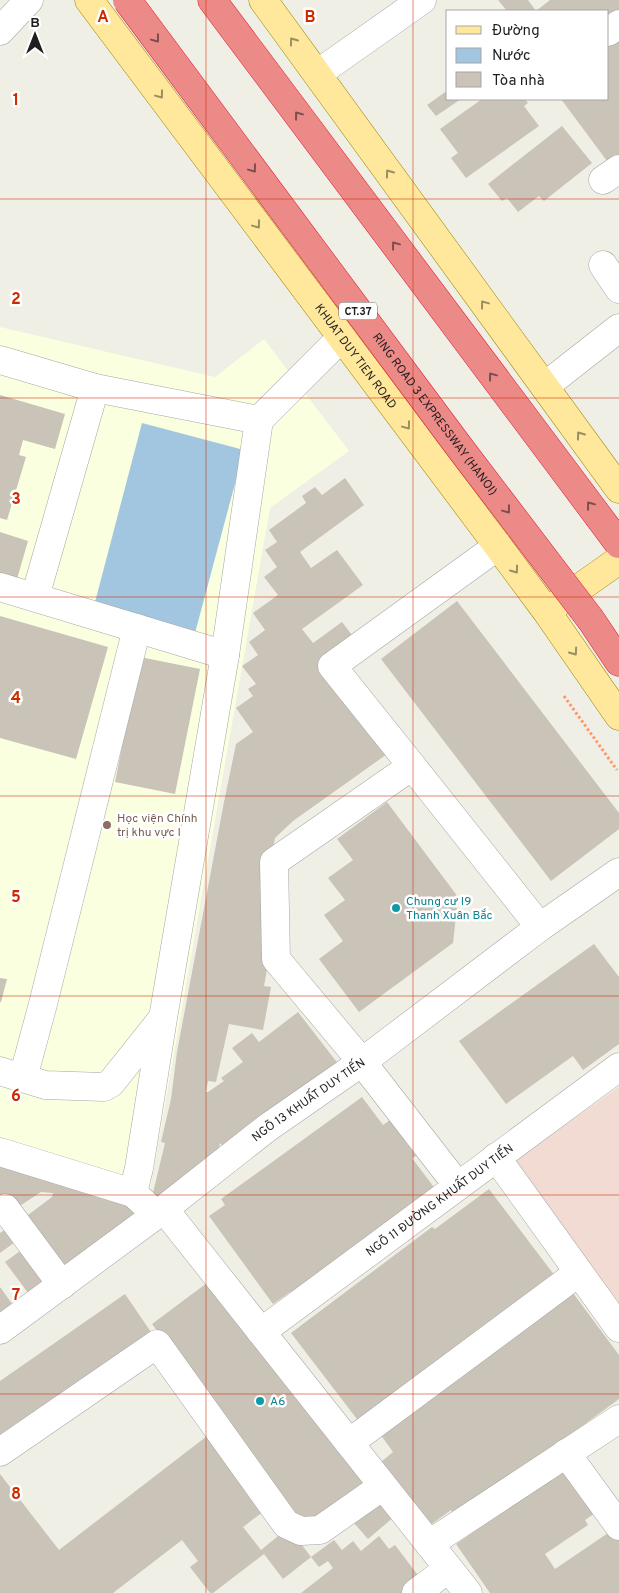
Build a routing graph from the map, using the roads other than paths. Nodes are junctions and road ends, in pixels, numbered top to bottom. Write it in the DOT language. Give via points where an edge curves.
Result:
graph roads {
  1 [pos="29,0"];
  2 [pos="89,0"];
  3 [pos="127,0"];
  4 [pos="212,0"];
  5 [pos="263,0"];
  6 [pos="422,0"];
  7 [pos="0,32"];
  8 [pos="317,74"];
  9 [pos="603,265"];
  10 [pos="619,289"];
  11 [pos="619,328"];
  12 [pos="342,338"];
  13 [pos="0,360"];
  14 [pos="545,386"];
  15 [pos="95,388"];
  16 [pos="259,420"];
  17 [pos="619,489"];
  18 [pos="619,544"];
  19 [pos="498,546"];
  20 [pos="619,560"];
  21 [pos="0,587"];
  22 [pos="35,597"];
  23 [pos="546,612"];
  24 [pos="137,628"];
  25 [pos="225,655"];
  26 [pos="619,660"];
  27 [pos="619,716"];
  28 [pos="412,766"];
  29 [pos="619,872"];
  30 [pos="540,927"];
  31 [pos="163,1018"];
  32 [pos="362,1062"];
  33 [pos="619,1067"];
  34 [pos="12,1075"];
  35 [pos="0,1152"];
  36 [pos="496,1157"];
  37 [pos="458,1186"];
  38 [pos="133,1193"];
  39 [pos="5,1208"];
  40 [pos="159,1213"];
  41 [pos="578,1273"];
  42 [pos="62,1285"];
  43 [pos="2,1325"];
  44 [pos="619,1328"];
  45 [pos="261,1332"];
  46 [pos="619,1419"];
  47 [pos="349,1443"];
  48 [pos="0,1452"];
  49 [pos="566,1453"];
  50 [pos="383,1486"];
  51 [pos="619,1526"];
  52 [pos="429,1544"];
  53 [pos="448,1569"];
  54 [pos="416,1593"];
  55 [pos="468,1593"];
  1 -- 7 [label="street"];
  2 -- 12 [label="main road, KHUAT DUY TIEN ROAD, one-way"];
  3 -- 26 [label="highway, RING ROAD 3 EXPRESSWAY (HANOI) / CT.37, one-way, bridge"];
  18 -- 4 [label="highway, one-way"];
  8 -- 5 [label="main road, one-way"];
  6 -- 8 [label="street"];
  14 -- 8 [label="main road, one-way"];
  9 -- 10 [label="street"];
  11 -- 14 [label="street"];
  12 -- 16 [label="street"];
  12 -- 19 [label="main road, KHUAT DUY TIEN ROAD, one-way"];
  13 -- 15 [label="street"];
  17 -- 14 [label="main road, one-way"];
  15 -- 16 [label="street"];
  15 -- 22 [label="street"];
  16 -- 25 [label="street"];
  19 -- 23 [label="main road, KHUAT DUY TIEN ROAD, one-way"];
  19 -- 28 [label="street" via="332,666"];
  20 -- 23 [label="main road"];
  21 -- 22 [label="street"];
  22 -- 24 [label="street"];
  23 -- 27 [label="main road, KHUAT DUY TIEN ROAD, one-way"];
  24 -- 25 [label="street"];
  24 -- 34 [label="street" via="44,1004"];
  25 -- 31 [label="street"];
  28 -- 30 [label="street"];
  28 -- 32 [label="street" via="274,862 276,959"];
  29 -- 30 [label="street, NGÕ 13 KHUẤT DUY TIẾN"];
  30 -- 32 [label="street, NGÕ 13 KHUẤT DUY TIẾN"];
  31 -- 34 [label="street" via="111,1083 104,1087 45,1085"];
  31 -- 38 [label="street"];
  32 -- 37 [label="street"];
  32 -- 40 [label="street, NGÕ 13 KHUẤT DUY TIẾN" via="268,1128"];
  33 -- 36 [label="street, NGÕ 11 ĐƯỜNG KHUẤT DUY TIẾN"];
  35 -- 38 [label="street"];
  36 -- 37 [label="street, NGÕ 11 ĐƯỜNG KHUẤT DUY TIẾN"];
  36 -- 41 [label="street"];
  37 -- 45 [label="street, NGÕ 11 ĐƯỜNG KHUẤT DUY TIẾN"];
  38 -- 40 [label="street"];
  39 -- 42 [label="street"];
  40 -- 42 [label="street, NGÕ 13 KHUẤT DUY TIẾN"];
  40 -- 45 [label="street"];
  41 -- 44 [label="street"];
  41 -- 47 [label="street"];
  42 -- 43 [label="street, NGÕ 13 KHUẤT DUY TIẾN"];
  45 -- 47 [label="street"];
  46 -- 49 [label="street"];
  47 -- 50 [label="street"];
  48 -- 50 [label="street" via="157,1344 286,1524 301,1531 320,1530"];
  49 -- 51 [label="street"];
  49 -- 52 [label="street"];
  50 -- 52 [label="street"];
  52 -- 53 [label="street"];
  53 -- 54 [label="street"];
  53 -- 55 [label="street"];
}
